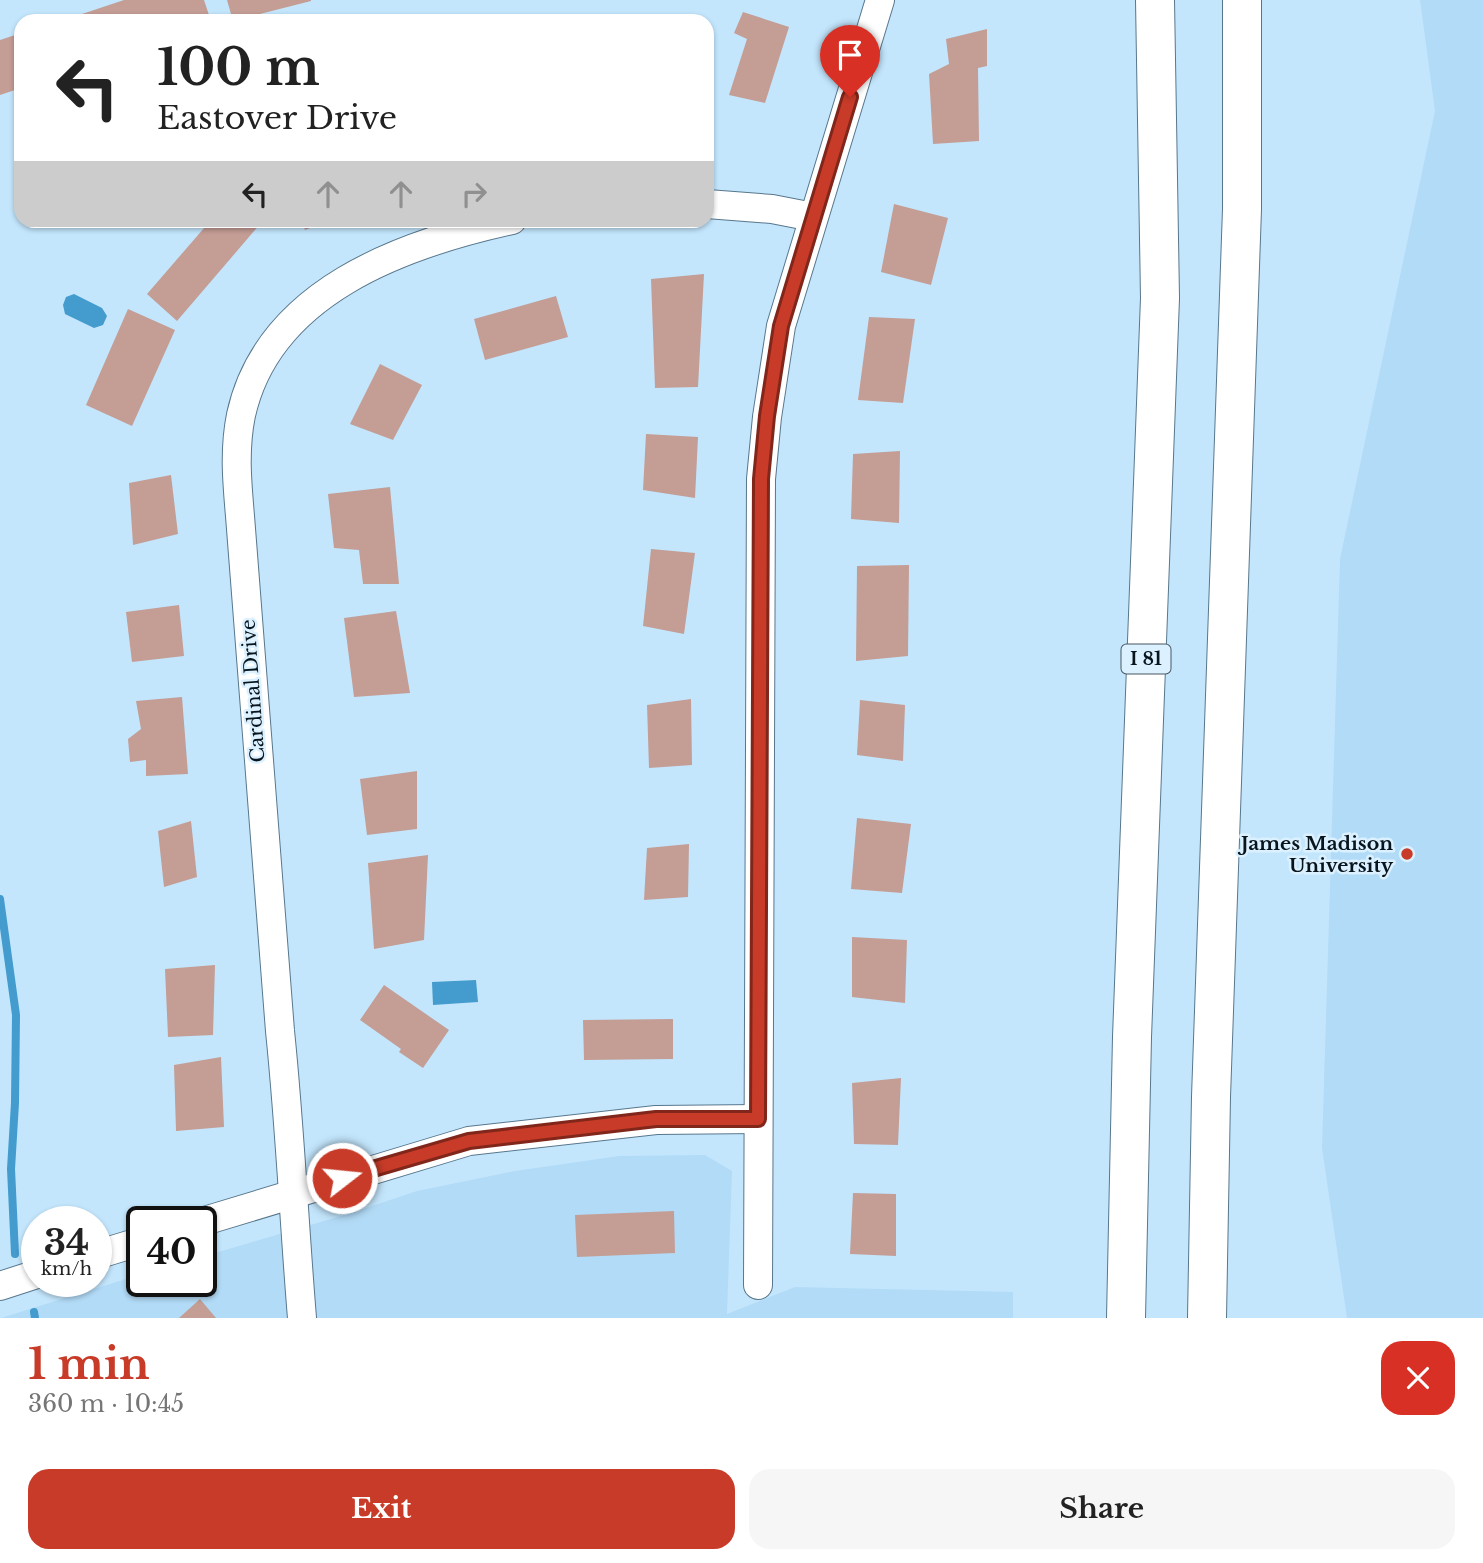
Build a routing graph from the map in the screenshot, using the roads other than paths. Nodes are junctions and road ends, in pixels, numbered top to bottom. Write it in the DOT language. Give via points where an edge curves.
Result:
graph roads {
  1 [pos="880,0"];
  2 [pos="1155,0"];
  3 [pos="1242,0"];
  4 [pos="714,205"];
  5 [pos="813,217"];
  6 [pos="483,228"];
  7 [pos="758,1119"];
  8 [pos="292,1192"];
  9 [pos="217,1217"];
  10 [pos="21,1279"];
  11 [pos="758,1285"];
  12 [pos="0,1286"];
  13 [pos="302,1318"];
  14 [pos="1126,1318"];
  15 [pos="1207,1318"];
  1 -- 5 [label="street"];
  2 -- 14 [label="highway, I 81" via="1160,298"];
  3 -- 15 [label="highway" via="1242,209"];
  4 -- 5 [label="street"];
  5 -- 7 [label="street" via="781,326 761,479"];
  6 -- 8 [label="street, Cardinal Drive" via="388,260 323,295 290,323 268,351 251,383 241,417 237,445 240,516"];
  7 -- 8 [label="street" via="656,1119 469,1141"];
  7 -- 11 [label="street"];
  8 -- 9 [label="street"];
  8 -- 13 [label="street, Cardinal Drive"];
  10 -- 12 [label="street"];
}
